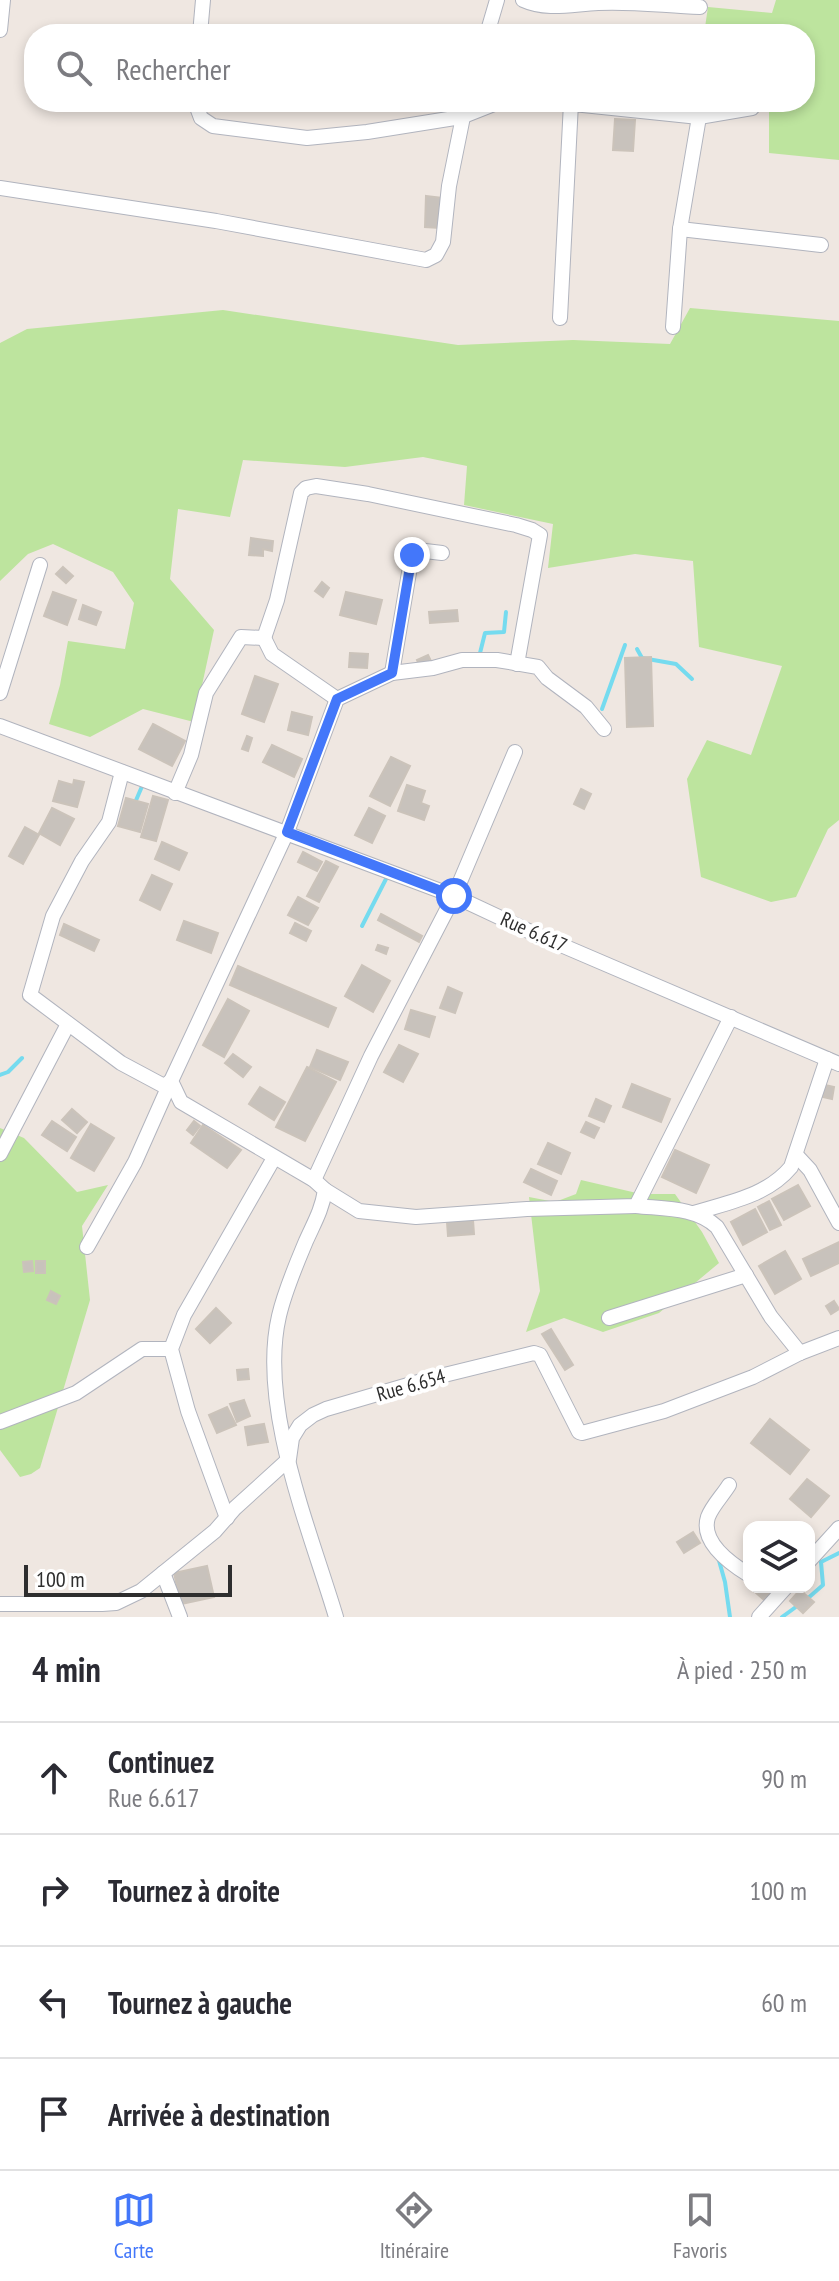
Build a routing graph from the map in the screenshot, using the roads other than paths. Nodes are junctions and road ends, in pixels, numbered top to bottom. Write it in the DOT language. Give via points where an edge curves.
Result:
graph roads {
  1 [pos="3,0"];
  2 [pos="203,0"];
  3 [pos="497,0"];
  4 [pos="523,0"];
  5 [pos="700,7"];
  6 [pos="201,24"];
  7 [pos="490,24"];
  8 [pos="0,30"];
  9 [pos="199,112"];
  10 [pos="451,112"];
  11 [pos="463,112"];
  12 [pos="571,112"];
  13 [pos="653,112"];
  14 [pos="728,112"];
  15 [pos="699,117"];
  16 [pos="0,188"];
  17 [pos="680,229"];
  18 [pos="821,245"];
  19 [pos="560,318"];
  20 [pos="673,327"];
  21 [pos="442,553"];
  22 [pos="40,565"];
  23 [pos="264,638"];
  24 [pos="517,664"];
  25 [pos="392,673"];
  26 [pos="0,693"];
  27 [pos="337,699"];
  28 [pos="0,726"];
  29 [pos="604,729"];
  30 [pos="515,752"];
  31 [pos="122,772"];
  32 [pos="175,793"];
  33 [pos="287,832"];
  34 [pos="454,896"];
  35 [pos="731,1017"];
  36 [pos="68,1024"];
  37 [pos="833,1062"];
  38 [pos="171,1081"];
  39 [pos="0,1154"];
  40 [pos="797,1156"];
  41 [pos="274,1158"];
  42 [pos="319,1185"];
  43 [pos="636,1206"];
  44 [pos="694,1213"];
  45 [pos="839,1223"];
  46 [pos="87,1247"];
  47 [pos="746,1275"];
  48 [pos="609,1318"];
  49 [pos="839,1338"];
  50 [pos="171,1349"];
  51 [pos="800,1353"];
  52 [pos="0,1422"];
  53 [pos="289,1459"];
  54 [pos="729,1485"];
  55 [pos="227,1518"];
  56 [pos="839,1528"];
  57 [pos="815,1554"];
  58 [pos="743,1571"];
  59 [pos="163,1573"];
  60 [pos="775,1593"];
  61 [pos="0,1604"];
  62 [pos="180,1617"];
  63 [pos="336,1617"];
  64 [pos="759,1617"];
  1 -- 8 [label="street"];
  2 -- 6 [label="street"];
  3 -- 7 [label="street"];
  4 -- 5 [label="street" via="565,7"];
  9 -- 10 [label="street" via="213,126 307,138 367,132"];
  11 -- 16 [label="street" via="443,242 426,260"];
  12 -- 19 [label="street"];
  13 -- 15 [label="street"];
  14 -- 15 [label="street"];
  15 -- 17 [label="street"];
  17 -- 18 [label="street"];
  17 -- 20 [label="street"];
  21 -- 25 [label="street" via="417,550 412,555"];
  22 -- 26 [label="street"];
  23 -- 24 [label="street" via="301,493 316,486 516,525 540,535"];
  23 -- 27 [label="street" via="272,654"];
  23 -- 32 [label="street" via="241,637 206,693 191,755"];
  24 -- 25 [label="street" via="462,660"];
  24 -- 29 [label="street" via="538,667"];
  25 -- 27 [label="street"];
  27 -- 33 [label="street"];
  28 -- 31 [label="street, Rue 6.617"];
  30 -- 34 [label="street"];
  31 -- 32 [label="street, Rue 6.617"];
  31 -- 36 [label="street" via="109,822 53,916 30,995"];
  32 -- 33 [label="street, Rue 6.617"];
  33 -- 34 [label="street, Rue 6.617"];
  33 -- 38 [label="street"];
  34 -- 35 [label="street, Rue 6.617"];
  34 -- 42 [label="street" via="371,1056"];
  35 -- 37 [label="street, Rue 6.617"];
  35 -- 43 [label="street"];
  36 -- 38 [label="street" via="121,1063 164,1086"];
  36 -- 39 [label="street"];
  37 -- 40 [label="street"];
  38 -- 41 [label="street" via="181,1102"];
  38 -- 46 [label="street" via="135,1162"];
  40 -- 44 [label="street" via="780,1180 767,1188"];
  40 -- 45 [label="street"];
  41 -- 42 [label="street"];
  41 -- 50 [label="street" via="184,1315"];
  42 -- 43 [label="street" via="359,1211 416,1217"];
  42 -- 53 [label="street" via="322,1209 284,1298 275,1347 275,1390"];
  43 -- 44 [label="street"];
  44 -- 47 [label="street" via="717,1227"];
  47 -- 48 [label="street"];
  47 -- 51 [label="street"];
  49 -- 51 [label="street, Rue 6.654"];
  50 -- 52 [label="street" via="142,1349 76,1393"];
  50 -- 55 [label="street"];
  51 -- 53 [label="street, Rue 6.654" via="664,1411 582,1433 540,1355 534,1353 326,1409 300,1425"];
  53 -- 55 [label="street, Rue 6.654"];
  53 -- 63 [label="street"];
  54 -- 58 [label="street" via="709,1515 708,1535"];
  55 -- 59 [label="street, Rue 6.654"];
  56 -- 57 [label="street"];
  59 -- 61 [label="street, Rue 6.654" via="116,1603"];
  59 -- 62 [label="street"];
  60 -- 64 [label="street"];
}
